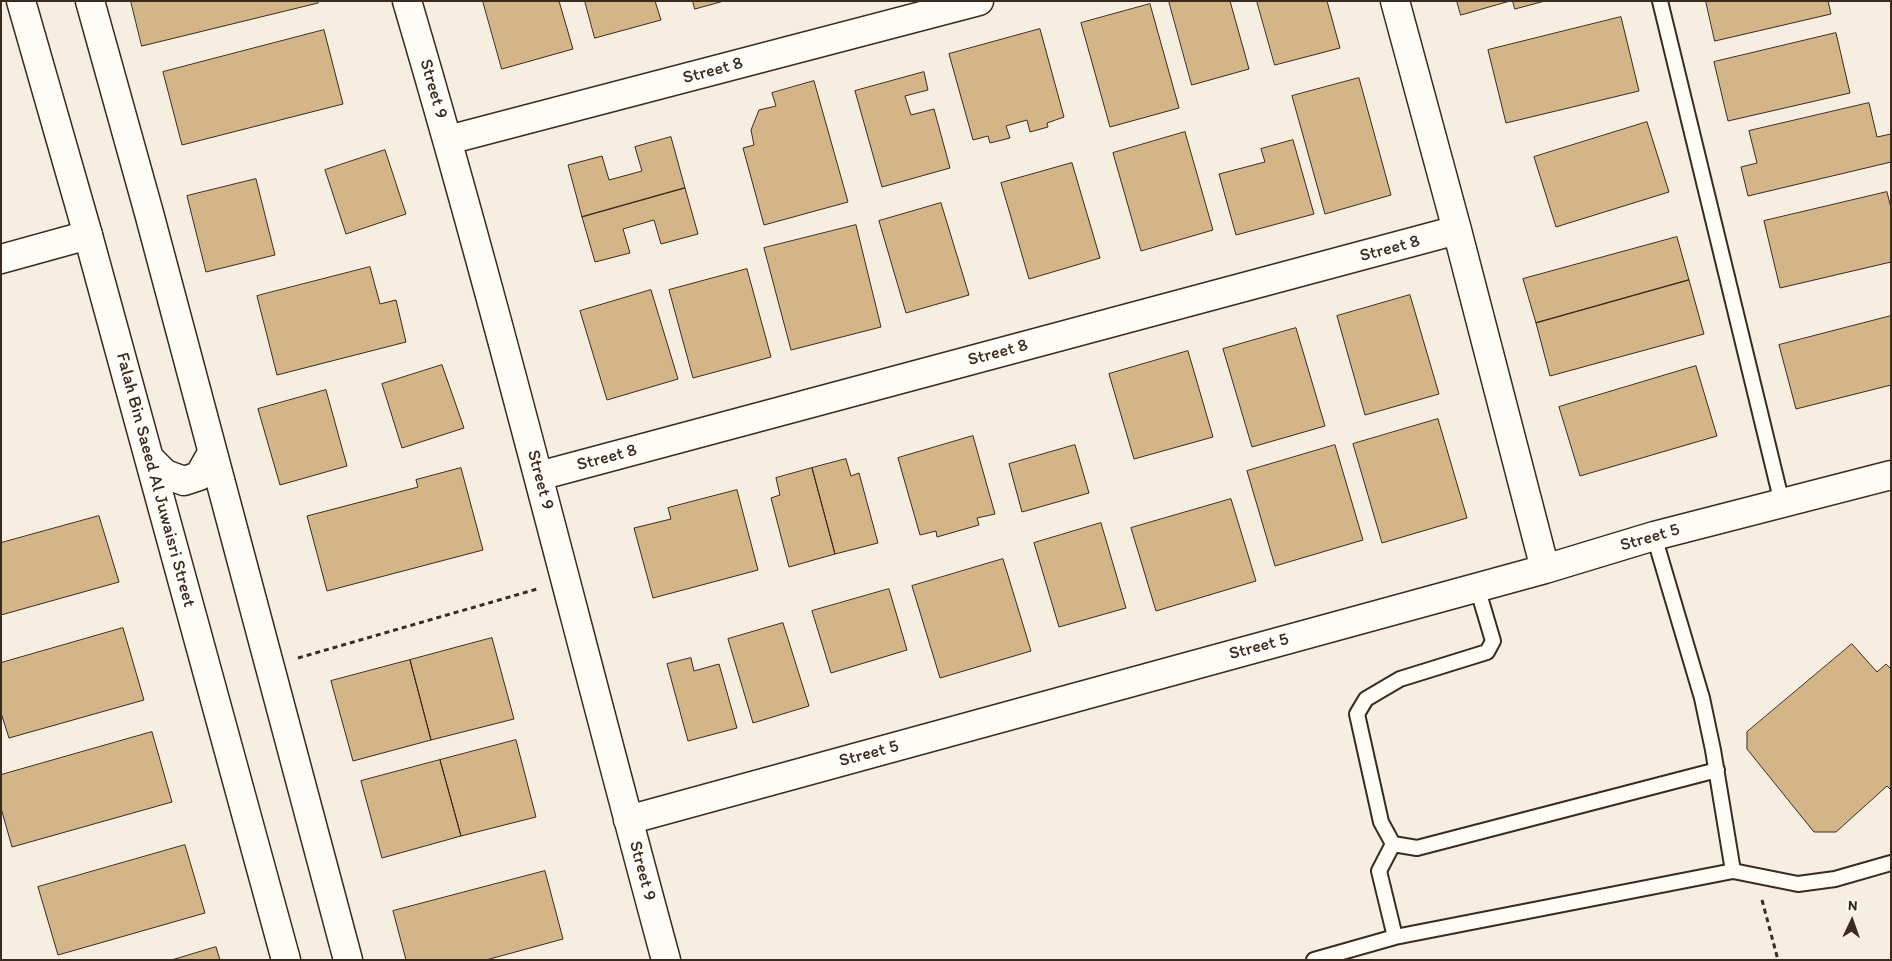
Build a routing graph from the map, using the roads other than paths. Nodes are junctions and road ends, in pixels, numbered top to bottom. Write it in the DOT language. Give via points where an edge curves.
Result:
graph roads {
  1 [pos="22,1"];
  2 [pos="90,1"];
  3 [pos="407,1"];
  4 [pos="979,1"];
  5 [pos="1396,1"];
  6 [pos="1660,1"];
  7 [pos="448,140"];
  8 [pos="1458,230"];
  9 [pos="88,235"];
  10 [pos="1,259"];
  11 [pos="212,453"];
  12 [pos="149,458"];
  13 [pos="1891,475"];
  14 [pos="539,476"];
  15 [pos="1782,503"];
  16 [pos="1654,536"];
  17 [pos="1545,569"];
  18 [pos="1477,587"];
  19 [pos="1717,770"];
  20 [pos="628,820"];
  21 [pos="1393,844"];
  22 [pos="1891,863"];
  23 [pos="1733,870"];
  24 [pos="1395,937"];
  25 [pos="286,960"];
  26 [pos="348,960"];
  27 [pos="666,960"];
  28 [pos="1314,960"];
  1 -- 9 [label="street, Falah Bin Saeed Al Juwaisri Street"];
  2 -- 11 [label="street"];
  3 -- 7 [label="street, Street 9"];
  4 -- 7 [label="street, Street 8"];
  5 -- 8 [label="street"];
  6 -- 15 [label="lane"];
  7 -- 14 [label="street, Street 9"];
  8 -- 14 [label="street, Street 8"];
  8 -- 17 [label="street"];
  9 -- 10 [label="street"];
  9 -- 12 [label="street, Falah Bin Saeed Al Juwaisri Street"];
  11 -- 12 [label="street" via="199,476 184,481 165,474"];
  11 -- 26 [label="street"];
  12 -- 25 [label="street, Falah Bin Saeed Al Juwaisri Street"];
  13 -- 15 [label="street, Street 5"];
  14 -- 20 [label="street, Street 9"];
  15 -- 16 [label="street, Street 5"];
  16 -- 17 [label="street, Street 5"];
  16 -- 19 [label="lane" via="1702,698"];
  17 -- 18 [label="street, Street 5"];
  18 -- 20 [label="street, Street 5"];
  18 -- 21 [label="lane" via="1494,641 1488,652 1400,679 1366,699 1356,714 1381,822"];
  19 -- 21 [label="lane" via="1418,848"];
  19 -- 23 [label="lane"];
  20 -- 27 [label="street, Street 9"];
  21 -- 24 [label="lane" via="1379,870"];
  22 -- 23 [label="lane" via="1835,880 1798,884"];
  23 -- 24 [label="lane"];
  24 -- 28 [label="lane"];
}
